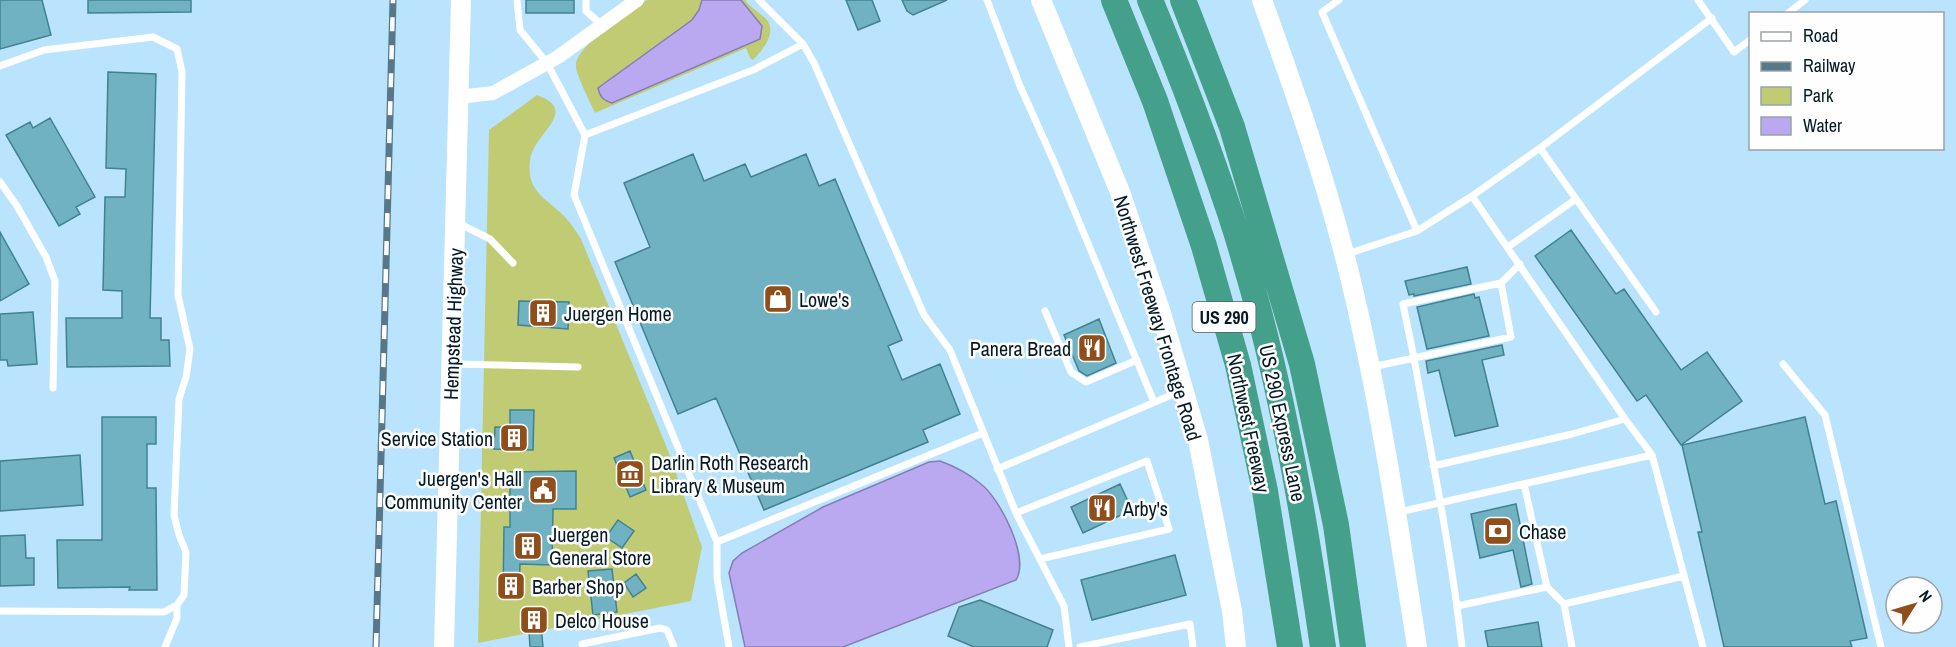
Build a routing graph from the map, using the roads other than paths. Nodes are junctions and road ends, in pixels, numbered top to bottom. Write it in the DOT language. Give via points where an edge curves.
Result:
graph roads {
  1 [pos="461,0"];
  2 [pos="517,0"];
  3 [pos="586,0"];
  4 [pos="637,0"];
  5 [pos="759,0"];
  6 [pos="987,0"];
  7 [pos="1041,0"];
  8 [pos="1114,0"];
  9 [pos="1150,0"];
  10 [pos="1183,0"];
  11 [pos="1262,0"];
  12 [pos="1340,0"];
  13 [pos="1698,0"];
  14 [pos="1806,0"];
  15 [pos="1790,12"];
  16 [pos="1712,18"];
  17 [pos="602,25"];
  18 [pos="1749,41"];
  19 [pos="803,44"];
  20 [pos="546,63"];
  21 [pos="0,66"];
  22 [pos="459,97"];
  23 [pos="585,135"];
  24 [pos="1540,148"];
  25 [pos="0,182"];
  26 [pos="1472,196"];
  27 [pos="1576,200"];
  28 [pos="456,222"];
  29 [pos="1417,231"];
  30 [pos="1508,247"];
  31 [pos="1344,255"];
  32 [pos="513,263"];
  33 [pos="1520,264"];
  34 [pos="1501,283"];
  35 [pos="1045,311"];
  36 [pos="1656,312"];
  37 [pos="1414,358"];
  38 [pos="1137,360"];
  39 [pos="452,364"];
  40 [pos="1783,364"];
  41 [pos="578,367"];
  42 [pos="1370,367"];
  43 [pos="53,388"];
  44 [pos="1183,390"];
  45 [pos="1154,402"];
  46 [pos="1625,419"];
  47 [pos="983,433"];
  48 [pos="1652,455"];
  49 [pos="1433,466"];
  50 [pos="997,469"];
  51 [pos="1524,483"];
  52 [pos="1442,502"];
  53 [pos="1016,513"];
  54 [pos="1396,513"];
  55 [pos="717,542"];
  56 [pos="1040,559"];
  57 [pos="1684,576"];
  58 [pos="1546,587"];
  59 [pos="1564,604"];
  60 [pos="177,605"];
  61 [pos="1457,606"];
  62 [pos="0,611"];
  63 [pos="165,647"];
  64 [pos="444,647"];
  65 [pos="583,647"];
  66 [pos="674,647"];
  67 [pos="729,647"];
  68 [pos="1069,647"];
  69 [pos="1080,647"];
  70 [pos="1193,647"];
  71 [pos="1236,647"];
  72 [pos="1290,647"];
  73 [pos="1323,647"];
  74 [pos="1353,647"];
  75 [pos="1417,647"];
  76 [pos="1462,647"];
  77 [pos="1572,647"];
  78 [pos="1703,647"];
  79 [pos="1881,647"];
  1 -- 22 [label="main road, Hempstead Highway"];
  2 -- 20 [label="lane" via="520,30"];
  3 -- 17 [label="lane" via="586,10"];
  4 -- 17 [label="street"];
  5 -- 19 [label="lane"];
  6 -- 38 [label="lane"];
  7 -- 44 [label="main road, Northwest Freeway Frontage Road" via="1120,192"];
  8 -- 72 [label="highway, Northwest Freeway / US 290" via="1155,101 1204,246 1238,365 1265,491"];
  9 -- 73 [label="highway, US 290 Express Lane" via="1189,96 1230,214 1256,305 1292,453"];
  10 -- 74 [label="highway, US 290" via="1232,127 1302,364 1336,525"];
  11 -- 31 [label="main road" via="1296,95"];
  12 -- 29 [label="lane" via="1322,12"];
  13 -- 16 [label="lane"];
  14 -- 15 [label="lane"];
  16 -- 18 [label="lane" via="1734,52"];
  16 -- 24 [label="lane"];
  17 -- 20 [label="street"];
  19 -- 23 [label="lane" via="753,70"];
  19 -- 47 [label="lane" via="924,315 950,350"];
  20 -- 22 [label="street" via="493,93"];
  20 -- 23 [label="lane"];
  21 -- 60 [label="lane" via="44,50 153,37 177,50 182,72 178,296 190,349 179,399 174,515 186,552 184,595"];
  22 -- 28 [label="main road, Hempstead Highway"];
  23 -- 55 [label="lane" via="574,195"];
  24 -- 26 [label="lane"];
  24 -- 27 [label="lane"];
  25 -- 43 [label="lane" via="46,257 55,281"];
  26 -- 29 [label="lane"];
  26 -- 30 [label="lane"];
  27 -- 30 [label="lane"];
  27 -- 36 [label="lane"];
  28 -- 32 [label="lane" via="490,239"];
  28 -- 39 [label="main road, Hempstead Highway"];
  29 -- 31 [label="lane"];
  30 -- 33 [label="lane"];
  31 -- 42 [label="main road"];
  33 -- 34 [label="lane"];
  33 -- 46 [label="lane"];
  34 -- 37 [label="lane" via="1511,337"];
  34 -- 37 [label="lane" via="1403,304"];
  35 -- 38 [label="lane" via="1071,372 1086,382"];
  37 -- 42 [label="lane"];
  37 -- 49 [label="lane"];
  38 -- 45 [label="lane"];
  39 -- 41 [label="lane"];
  39 -- 64 [label="main road, Hempstead Highway"];
  40 -- 79 [label="lane" via="1825,415"];
  42 -- 54 [label="main road"];
  44 -- 45 [label="lane"];
  44 -- 71 [label="main road, Northwest Freeway Frontage Road" via="1198,440"];
  45 -- 50 [label="lane"];
  46 -- 48 [label="lane"];
  46 -- 49 [label="lane"];
  47 -- 50 [label="lane"];
  47 -- 55 [label="lane"];
  48 -- 51 [label="lane"];
  48 -- 57 [label="lane"];
  49 -- 52 [label="lane"];
  50 -- 53 [label="lane"];
  51 -- 52 [label="lane"];
  51 -- 58 [label="lane"];
  52 -- 54 [label="lane"];
  52 -- 61 [label="lane"];
  53 -- 56 [label="lane"];
  53 -- 56 [label="lane" via="1147,460 1169,529"];
  54 -- 75 [label="main road"];
  55 -- 67 [label="lane" via="717,578"];
  56 -- 68 [label="lane" via="1064,606"];
  57 -- 59 [label="lane"];
  57 -- 78 [label="lane"];
  58 -- 59 [label="lane"];
  58 -- 61 [label="lane"];
  59 -- 77 [label="lane"];
  60 -- 62 [label="lane" via="164,612"];
  60 -- 63 [label="lane" via="177,618"];
  61 -- 76 [label="lane"];
  65 -- 66 [label="lane" via="582,644 660,628 667,630"];
  69 -- 70 [label="lane" via="1190,624"];
}
